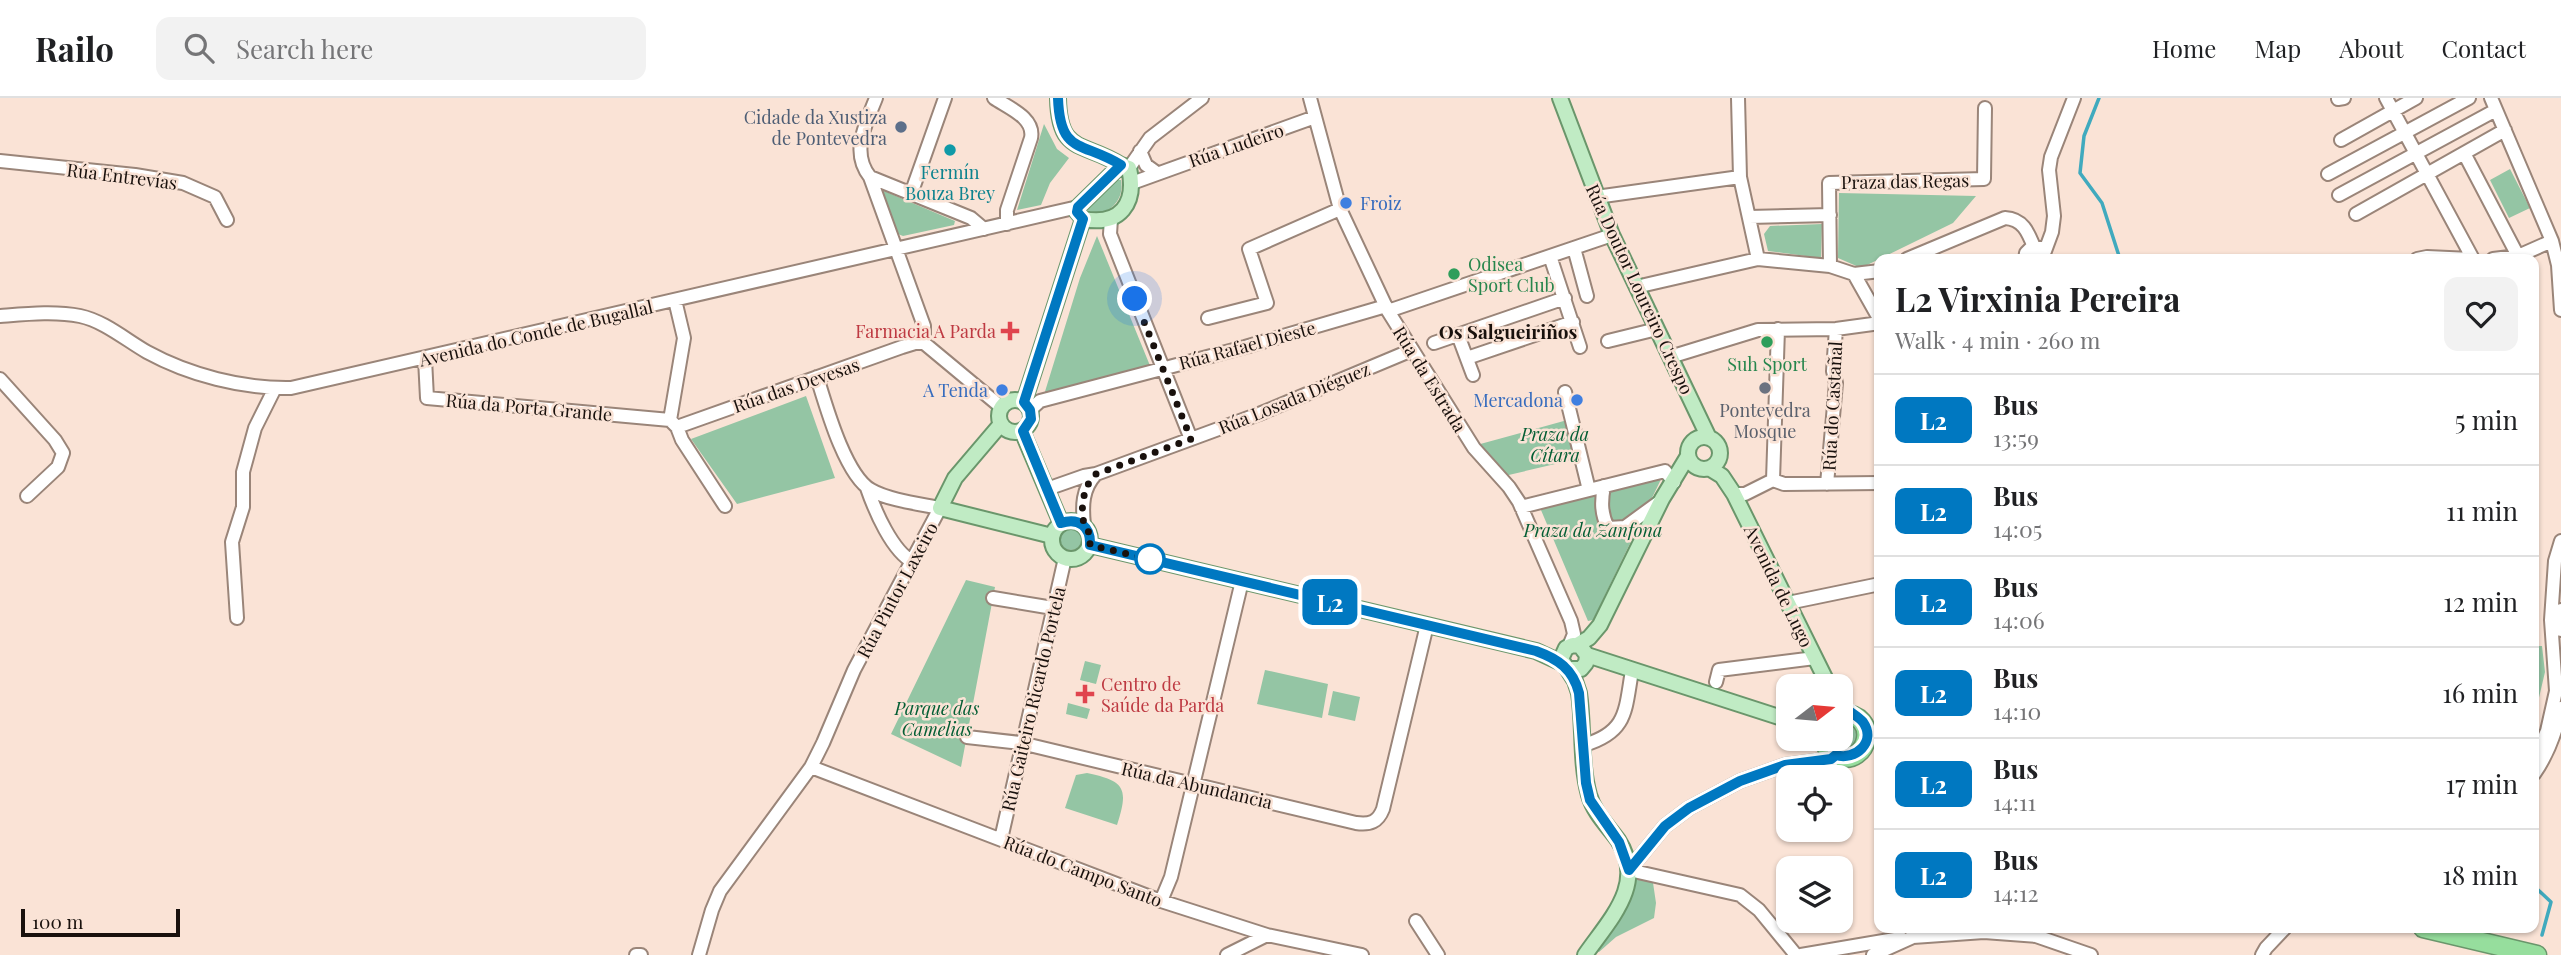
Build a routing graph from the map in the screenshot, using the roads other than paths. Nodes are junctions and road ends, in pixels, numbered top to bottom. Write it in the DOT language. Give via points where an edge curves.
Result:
graph roads {
  1 [pos="876,98"];
  2 [pos="945,98"];
  3 [pos="994,98"];
  4 [pos="1058,98"];
  5 [pos="1202,98"];
  6 [pos="1310,98"];
  7 [pos="1560,98"];
  8 [pos="1738,98"];
  9 [pos="2074,98"];
  10 [pos="2386,98"];
  11 [pos="2416,98"];
  12 [pos="2469,98"];
  13 [pos="2493,104"];
  14 [pos="1985,108"];
  15 [pos="2393,111"];
  16 [pos="1315,117"];
  17 [pos="2505,130"];
  18 [pos="2404,133"];
  19 [pos="2341,140"];
  20 [pos="1140,151"];
  21 [pos="2417,153"];
  22 [pos="2464,153"];
  23 [pos="0,161"];
  24 [pos="1128,172"];
  25 [pos="1157,173"];
  26 [pos="2428,173"];
  27 [pos="2328,174"];
  28 [pos="870,177"];
  29 [pos="1740,177"];
  30 [pos="911,194"];
  31 [pos="2339,195"];
  32 [pos="1596,197"];
  33 [pos="1340,209"];
  34 [pos="1080,213"];
  35 [pos="2356,214"];
  36 [pos="1830,215"];
  37 [pos="1749,217"];
  38 [pos="1111,219"];
  39 [pos="227,220"];
  40 [pos="1007,224"];
  41 [pos="984,229"];
  42 [pos="1612,235"];
  43 [pos="2552,241"];
  44 [pos="1574,248"];
  45 [pos="897,249"];
  46 [pos="2042,252"];
  47 [pos="1919,254"];
  48 [pos="2027,254"];
  49 [pos="2469,254"];
  50 [pos="2517,254"];
  51 [pos="2523,254"];
  52 [pos="1550,256"];
  53 [pos="1758,259"];
  54 [pos="1830,266"];
  55 [pos="1874,272"];
  56 [pos="1854,274"];
  57 [pos="1636,287"];
  58 [pos="1587,296"];
  59 [pos="1565,298"];
  60 [pos="676,300"];
  61 [pos="1387,309"];
  62 [pos="1874,310"];
  63 [pos="2561,310"];
  64 [pos="0,316"];
  65 [pos="1208,318"];
  66 [pos="1573,322"];
  67 [pos="1874,322"];
  68 [pos="1657,329"];
  69 [pos="1778,329"];
  70 [pos="1836,329"];
  71 [pos="1458,335"];
  72 [pos="1608,341"];
  73 [pos="1434,343"];
  74 [pos="924,344"];
  75 [pos="1580,346"];
  76 [pos="1412,350"];
  77 [pos="1670,357"];
  78 [pos="1467,358"];
  79 [pos="425,359"];
  80 [pos="1163,369"];
  81 [pos="1473,375"];
  82 [pos="817,377"];
  83 [pos="0,379"];
  84 [pos="275,388"];
  85 [pos="1565,392"];
  86 [pos="1027,406"];
  87 [pos="1002,407"];
  88 [pos="674,424"];
  89 [pos="1001,424"];
  90 [pos="1023,431"];
  91 [pos="1709,438"];
  92 [pos="1191,439"];
  93 [pos="1719,455"];
  94 [pos="1688,456"];
  95 [pos="1704,468"];
  96 [pos="1096,474"];
  97 [pos="1773,480"];
  98 [pos="1674,482"];
  99 [pos="1874,483"];
  100 [pos="1827,484"];
  101 [pos="1604,486"];
  102 [pos="867,488"];
  103 [pos="1047,489"];
  104 [pos="1589,490"];
  105 [pos="1731,490"];
  106 [pos="27,496"];
  107 [pos="1662,499"];
  108 [pos="725,506"];
  109 [pos="1521,507"];
  110 [pos="940,508"];
  111 [pos="1061,523"];
  112 [pos="1084,525"];
  113 [pos="1052,536"];
  114 [pos="2561,541"];
  115 [pos="1090,545"];
  116 [pos="1065,558"];
  117 [pos="913,562"];
  118 [pos="1242,581"];
  119 [pos="1874,585"];
  120 [pos="993,598"];
  121 [pos="1788,603"];
  122 [pos="1053,608"];
  123 [pos="2561,610"];
  124 [pos="237,618"];
  125 [pos="1427,625"];
  126 [pos="2561,630"];
  127 [pos="1536,651"];
  128 [pos="1579,653"];
  129 [pos="1815,658"];
  130 [pos="1565,666"];
  131 [pos="1632,671"];
  132 [pos="1823,674"];
  133 [pos="1716,682"];
  134 [pos="2561,708"];
  135 [pos="1853,715"];
  136 [pos="1582,716"];
  137 [pos="1776,716"];
  138 [pos="967,737"];
  139 [pos="1021,743"];
  140 [pos="1869,744"];
  141 [pos="1584,745"];
  142 [pos="2539,749"];
  143 [pos="1820,751"];
  144 [pos="1838,751"];
  145 [pos="811,767"];
  146 [pos="2539,767"];
  147 [pos="1192,784"];
  148 [pos="1001,839"];
  149 [pos="1629,870"];
  150 [pos="1161,901"];
  151 [pos="1416,921"];
  152 [pos="2281,933"];
  153 [pos="2444,933"];
  154 [pos="2483,933"];
  155 [pos="1267,935"];
  156 [pos="1914,935"];
  157 [pos="2530,953"];
  158 [pos="699,955"];
  159 [pos="1227,955"];
  160 [pos="1362,955"];
  161 [pos="1438,955"];
  162 [pos="1585,955"];
  163 [pos="1796,955"];
  164 [pos="1801,955"];
  165 [pos="1873,955"];
  166 [pos="2091,955"];
  167 [pos="2262,955"];
  1 -- 28 [label="street" via="860,144 861,162"];
  2 -- 30 [label="street"];
  3 -- 40 [label="street" via="1032,128 1007,210"];
  4 -- 24 [label="main road" via="1063,130 1073,144 1099,152"];
  5 -- 20 [label="street"];
  6 -- 16 [label="street, Rúa da Estrada"];
  7 -- 32 [label="main road, Rúa Doutor Loureiro Crespo"];
  8 -- 29 [label="street"];
  9 -- 46 [label="street" via="2051,157 2054,216"];
  10 -- 15 [label="street"];
  11 -- 15 [label="street"];
  12 -- 18 [label="street"];
  13 -- 17 [label="street"];
  13 -- 21 [label="street"];
  14 -- 36 [label="street, Praza das Regas" via="1984,179 1829,183"];
  15 -- 18 [label="street"];
  15 -- 19 [label="street"];
  16 -- 25 [label="street, Rúa Ludeiro"];
  16 -- 33 [label="street, Rúa da Estrada"];
  17 -- 22 [label="street"];
  17 -- 43 [label="street"];
  18 -- 21 [label="street"];
  18 -- 27 [label="street"];
  20 -- 24 [label="street"];
  20 -- 25 [label="street" via="1146,165"];
  21 -- 26 [label="street"];
  21 -- 31 [label="street"];
  22 -- 26 [label="street"];
  22 -- 50 [label="street"];
  23 -- 39 [label="street, Rúa Entrevías" via="183,183 215,197"];
  24 -- 25 [label="street, Rúa Ludeiro"];
  24 -- 34 [label="main road"];
  24 -- 38 [label="main road" via="1126,208"];
  26 -- 35 [label="street"];
  26 -- 49 [label="street"];
  28 -- 30 [label="street"];
  28 -- 45 [label="street"];
  29 -- 32 [label="street"];
  29 -- 37 [label="street"];
  30 -- 41 [label="street" via="971,218"];
  32 -- 42 [label="main road, Rúa Doutor Loureiro Crespo"];
  33 -- 61 [label="street, Rúa da Estrada"];
  33 -- 65 [label="street" via="1249,249 1268,303"];
  34 -- 38 [label="main road" via="1095,222"];
  34 -- 40 [label="street, Avenida do Conde de Bugallal"];
  34 -- 86 [label="main road"];
  36 -- 37 [label="street, Praza das Regas"];
  36 -- 54 [label="street, Praza das Regas"];
  37 -- 53 [label="street"];
  38 -- 80 [label="street" via="1110,234"];
  40 -- 41 [label="street, Avenida do Conde de Bugallal"];
  41 -- 45 [label="street, Avenida do Conde de Bugallal"];
  42 -- 44 [label="street, Rúa Rafael Dieste"];
  42 -- 57 [label="main road, Rúa Doutor Loureiro Crespo"];
  43 -- 51 [label="street"];
  43 -- 63 [label="street"];
  44 -- 52 [label="street, Rúa Rafael Dieste"];
  44 -- 58 [label="street"];
  45 -- 60 [label="street, Avenida do Conde de Bugallal"];
  45 -- 74 [label="street" via="924,326"];
  46 -- 47 [label="street" via="2018,220 2005,218"];
  46 -- 48 [label="street" via="2028,250"];
  52 -- 59 [label="street"];
  52 -- 61 [label="street, Rúa Rafael Dieste"];
  53 -- 54 [label="street"];
  53 -- 57 [label="street"];
  54 -- 56 [label="street"];
  55 -- 56 [label="street"];
  56 -- 62 [label="street"];
  57 -- 68 [label="main road, Rúa Doutor Loureiro Crespo"];
  59 -- 66 [label="street"];
  59 -- 71 [label="street"];
  60 -- 79 [label="street, Avenida do Conde de Bugallal"];
  60 -- 88 [label="street" via="684,338"];
  61 -- 76 [label="street, Rúa da Estrada"];
  61 -- 80 [label="street, Rúa Rafael Dieste"];
  64 -- 84 [label="street, Avenida do Conde de Bugallal" via="81,316 177,367"];
  66 -- 75 [label="street"];
  66 -- 78 [label="street"];
  67 -- 70 [label="street"];
  68 -- 72 [label="street"];
  68 -- 77 [label="main road, Rúa Doutor Loureiro Crespo"];
  69 -- 70 [label="street"];
  69 -- 77 [label="street" via="1758,330"];
  69 -- 97 [label="street"];
  70 -- 100 [label="street, Rúa do Castañal"];
  71 -- 73 [label="street"];
  71 -- 78 [label="street"];
  74 -- 82 [label="street, Rúa das Devesas" via="902,347"];
  74 -- 87 [label="street"];
  76 -- 92 [label="street, Rúa Losada Diéguez"];
  76 -- 109 [label="street, Rúa da Estrada" via="1474,448 1509,486"];
  77 -- 91 [label="main road, Rúa Doutor Loureiro Crespo"];
  78 -- 81 [label="street"];
  79 -- 84 [label="street, Avenida do Conde de Bugallal" via="303,387"];
  79 -- 88 [label="street, Rúa da Porta Grande" via="427,398"];
  80 -- 86 [label="street, Rúa Rafael Dieste"];
  80 -- 92 [label="street"];
  82 -- 88 [label="street, Rúa das Devesas"];
  82 -- 102 [label="street" via="847,461"];
  83 -- 106 [label="street" via="63,453 58,467"];
  84 -- 124 [label="street" via="255,428 243,472 243,507 232,542"];
  85 -- 104 [label="street"];
  86 -- 87 [label="main road" via="1010,400"];
  86 -- 90 [label="main road" via="1030,424"];
  87 -- 89 [label="main road"];
  88 -- 108 [label="street"];
  89 -- 90 [label="main road" via="1008,431"];
  89 -- 110 [label="main road, Rúa Pintor Laxeiro" via="955,478"];
  90 -- 103 [label="main road"];
  91 -- 93 [label="main road" via="1717,444"];
  91 -- 94 [label="main road" via="1692,442"];
  92 -- 96 [label="street, Rúa Losada Diéguez"];
  93 -- 95 [label="main road" via="1716,463"];
  93 -- 105 [label="main road, Avenida de Lugo"];
  94 -- 95 [label="main road"];
  94 -- 98 [label="main road"];
  95 -- 98 [label="main road"];
  95 -- 105 [label="main road, Avenida de Lugo" via="1718,473"];
  96 -- 103 [label="street, Rúa Losada Diéguez"];
  96 -- 112 [label="street" via="1085,489"];
  97 -- 100 [label="street"];
  97 -- 105 [label="street" via="1745,494"];
  98 -- 101 [label="street" via="1665,471"];
  98 -- 107 [label="main road"];
  99 -- 100 [label="street"];
  101 -- 104 [label="street"];
  101 -- 107 [label="street" via="1603,517 1608,528 1625,527"];
  102 -- 110 [label="street"];
  102 -- 117 [label="street" via="898,550"];
  103 -- 111 [label="main road"];
  104 -- 109 [label="street"];
  105 -- 121 [label="main road, Avenida de Lugo"];
  107 -- 128 [label="main road" via="1597,639"];
  109 -- 128 [label="street, Rúa da Estrada" via="1571,621"];
  110 -- 113 [label="main road"];
  110 -- 117 [label="street, Rúa Pintor Laxeiro"];
  111 -- 112 [label="main road" via="1073,520"];
  111 -- 113 [label="main road"];
  112 -- 115 [label="main road"];
  113 -- 116 [label="main road" via="1056,552"];
  114 -- 142 [label="street" via="2551,620 2556,691"];
  115 -- 116 [label="main road" via="1083,555"];
  115 -- 118 [label="main road"];
  116 -- 122 [label="street, Rúa Gaiteiro Ricardo Portela"];
  117 -- 145 [label="street, Rúa Pintor Laxeiro" via="854,670"];
  118 -- 125 [label="main road"];
  118 -- 147 [label="street"];
  119 -- 121 [label="street"];
  120 -- 122 [label="street"];
  121 -- 129 [label="main road, Avenida de Lugo"];
  122 -- 139 [label="street, Rúa Gaiteiro Ricardo Portela"];
  123 -- 126 [label="street"];
  125 -- 127 [label="main road"];
  125 -- 147 [label="street, Rúa da Abundancia" via="1383,808 1373,822 1356,823"];
  127 -- 128 [label="main road"];
  127 -- 130 [label="main road"];
  128 -- 130 [label="main road" via="1562,654"];
  128 -- 130 [label="main road" via="1577,670"];
  128 -- 131 [label="main road"];
  128 -- 136 [label="main road"];
  129 -- 132 [label="main road, Avenida de Lugo"];
  129 -- 133 [label="street" via="1719,670"];
  130 -- 136 [label="main road" via="1578,688"];
  131 -- 137 [label="main road"];
  131 -- 141 [label="street" via="1619,726"];
  134 -- 146 [label="street"];
  135 -- 140 [label="highway" via="1861,720"];
  136 -- 141 [label="main road"];
  138 -- 139 [label="street, Rúa da Abundancia"];
  139 -- 147 [label="street, Rúa da Abundancia"];
  139 -- 148 [label="street, Rúa Gaiteiro Ricardo Portela"];
  140 -- 144 [label="highway" via="1849,757"];
  141 -- 149 [label="main road" via="1590,800 1619,842"];
  143 -- 149 [label="street" via="1740,781 1689,808 1665,826"];
  145 -- 148 [label="street, Rúa do Campo Santo"];
  145 -- 158 [label="street, Rúa Pintor Laxeiro" via="720,891"];
  147 -- 150 [label="street" via="1171,877"];
  148 -- 150 [label="street, Rúa do Campo Santo"];
  149 -- 162 [label="main road" via="1626,892"];
  149 -- 163 [label="street" via="1740,895 1759,910"];
  150 -- 155 [label="street, Rúa do Campo Santo"];
  151 -- 161 [label="street"];
  152 -- 167 [label="street"];
  153 -- 157 [label="highway"];
  154 -- 157 [label="highway"];
  155 -- 159 [label="street"];
  155 -- 160 [label="street, Rúa do Campo Santo"];
  156 -- 164 [label="street"];
  156 -- 165 [label="street"];
  156 -- 166 [label="street" via="2036,936"];
}
